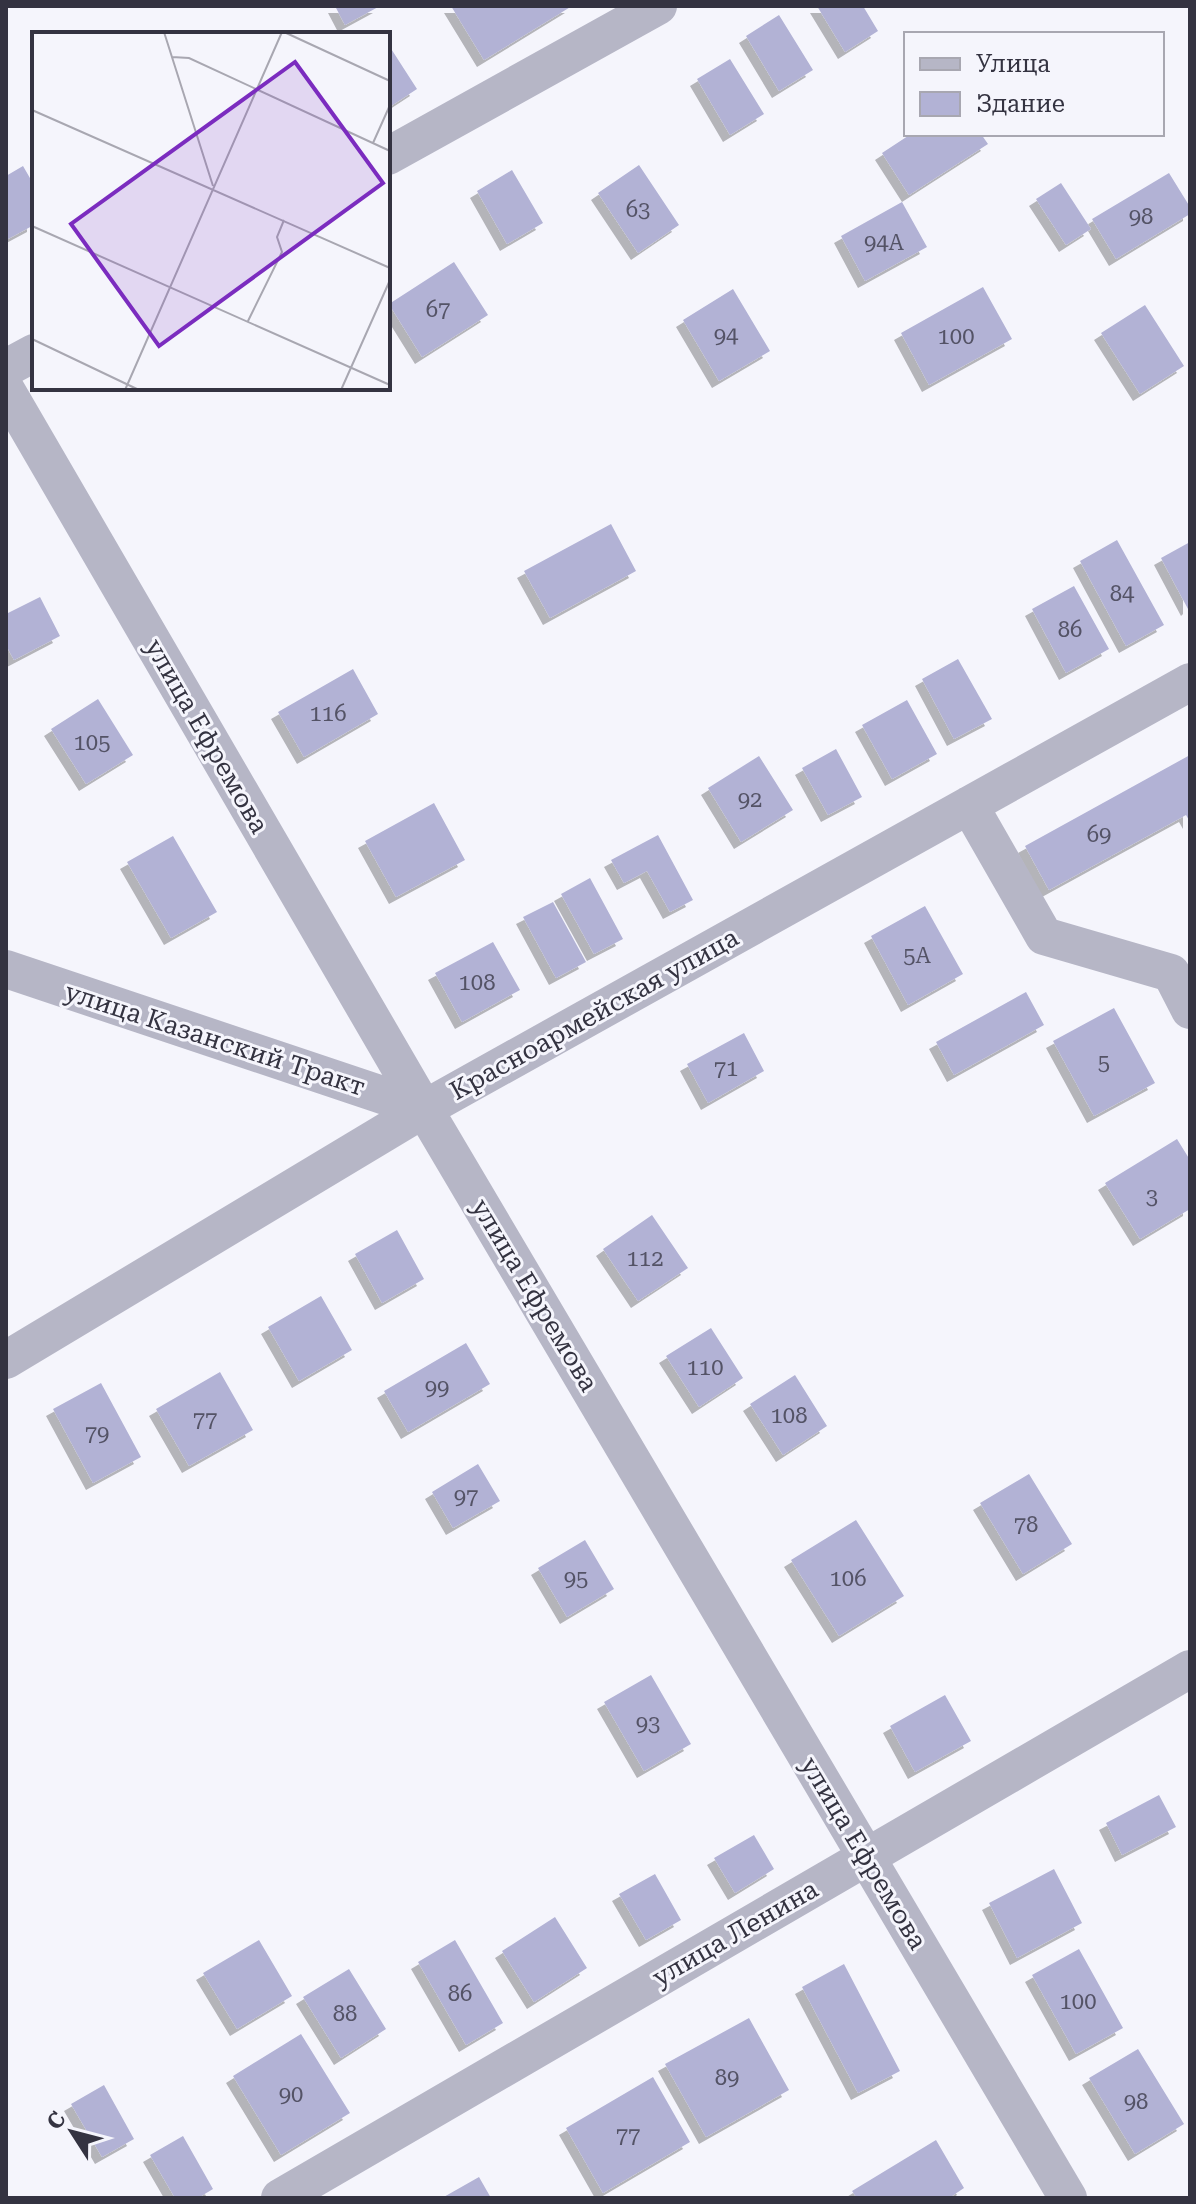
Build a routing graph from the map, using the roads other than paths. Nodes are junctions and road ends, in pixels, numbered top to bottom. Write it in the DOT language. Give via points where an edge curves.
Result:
graph roads {
  1 [pos="658,6"];
  2 [pos="390,155"];
  3 [pos="32,354"];
  4 [pos="6,368"];
  5 [pos="6,390"];
  6 [pos="1190,682"];
  7 [pos="969,805"];
  8 [pos="6,969"];
  9 [pos="1190,1010"];
  10 [pos="424,1109"];
  11 [pos="6,1360"];
  12 [pos="1190,1669"];
  13 [pos="866,1856"];
  14 [pos="280,2198"];
  15 [pos="1068,2198"];
  1 -- 2 [label="street"];
  3 -- 4 [label="street"];
  5 -- 10 [label="street, улица Ефремова"];
  6 -- 7 [label="street, Красноармейская улица"];
  7 -- 9 [label="street" via="1044,936 1171,973"];
  7 -- 10 [label="street, Красноармейская улица"];
  8 -- 10 [label="street, улица Казанский Тракт"];
  10 -- 11 [label="street, Красноармейская улица"];
  10 -- 13 [label="street, улица Ефремова"];
  12 -- 13 [label="street, улица Ленина"];
  13 -- 14 [label="street, улица Ленина"];
  13 -- 15 [label="street, улица Ефремова"];
}
